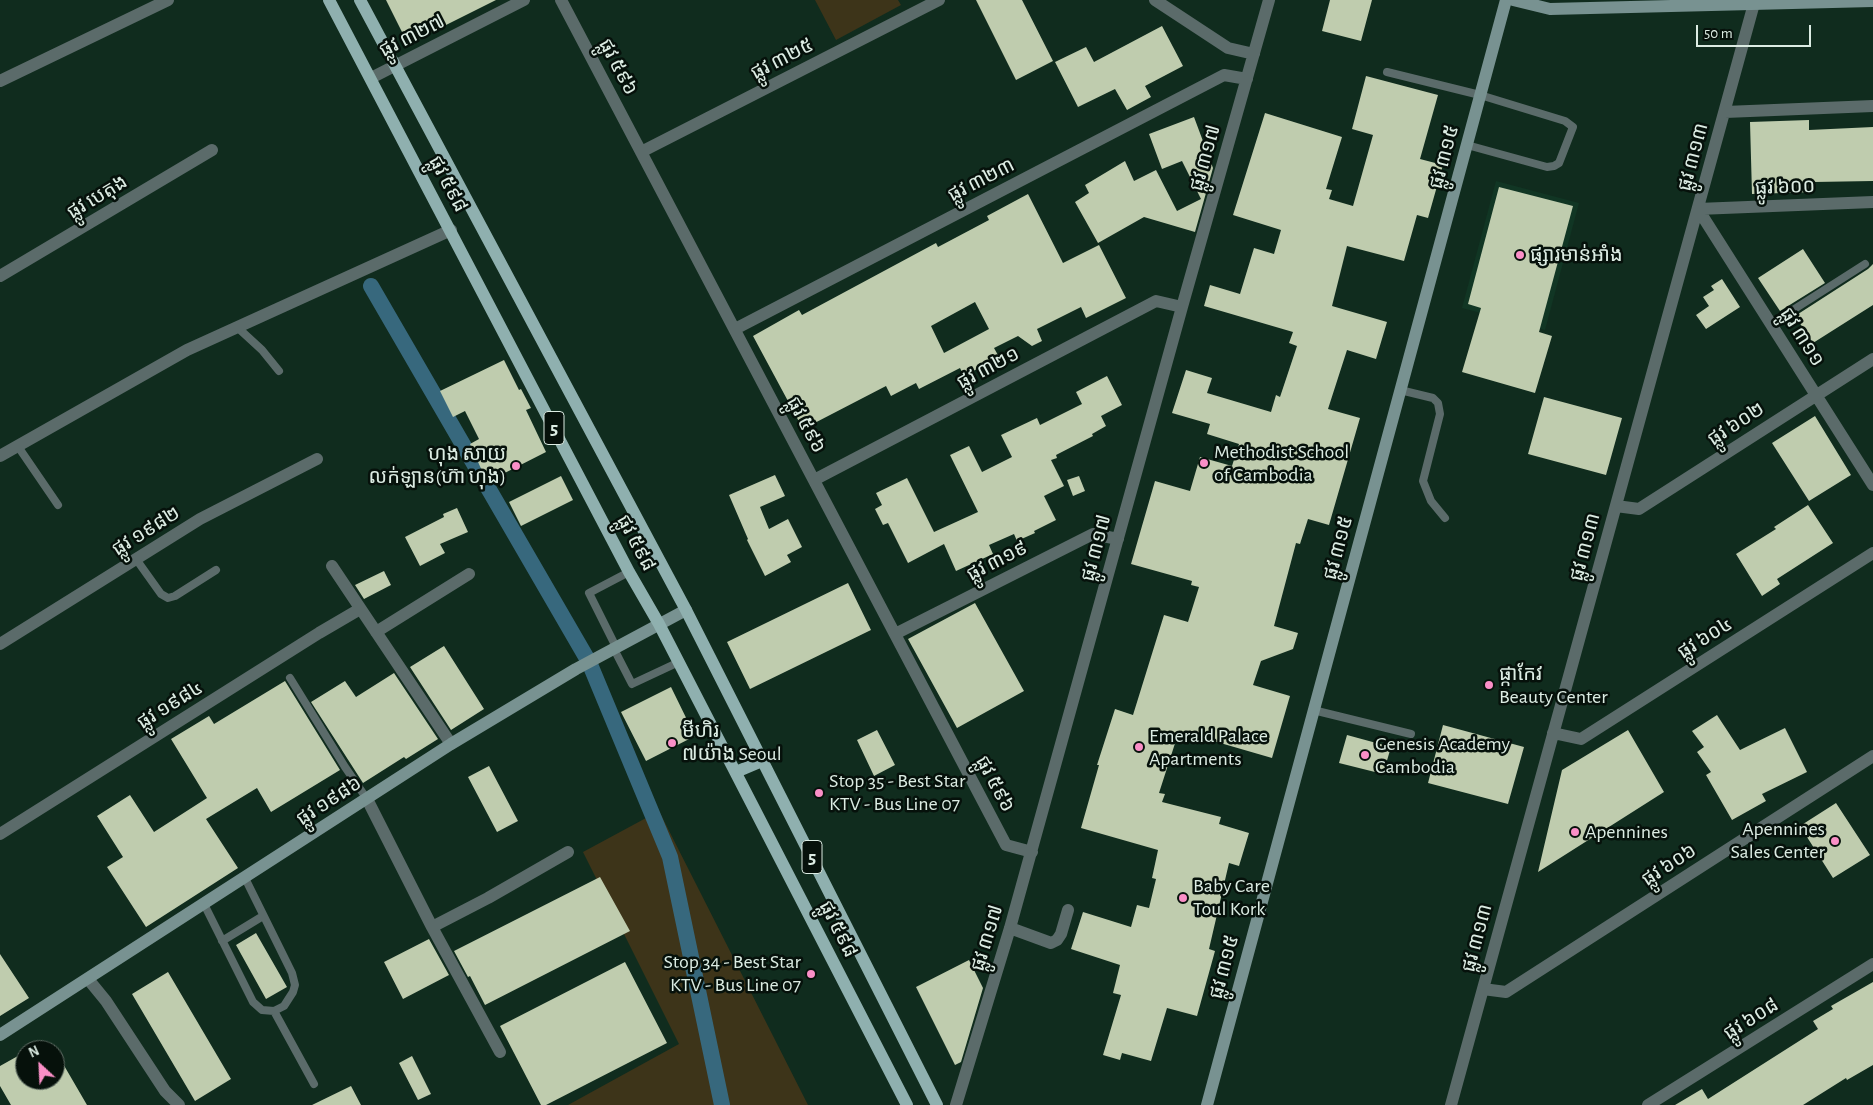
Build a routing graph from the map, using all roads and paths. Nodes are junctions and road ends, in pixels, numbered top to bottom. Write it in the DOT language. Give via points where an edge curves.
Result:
graph roads {
  1 [pos="168,0"];
  2 [pos="330,0"];
  3 [pos="360,0"];
  4 [pos="524,0"];
  5 [pos="561,0"];
  6 [pos="939,0"];
  7 [pos="1155,0"];
  8 [pos="1269,0"];
  9 [pos="1506,0"];
  10 [pos="1513,0"];
  11 [pos="1873,1"];
  12 [pos="1755,2"];
  13 [pos="1254,54"];
  14 [pos="395,66"];
  15 [pos="1387,72"];
  16 [pos="371,78"];
  17 [pos="1247,79"];
  18 [pos="0,82"];
  19 [pos="1480,95"];
  20 [pos="1873,106"];
  21 [pos="1725,112"];
  22 [pos="1467,145"];
  23 [pos="212,150"];
  24 [pos="641,152"];
  25 [pos="1873,202"];
  26 [pos="1698,208"];
  27 [pos="451,230"];
  28 [pos="1866,264"];
  29 [pos="0,276"];
  30 [pos="1182,307"];
  31 [pos="1771,324"];
  32 [pos="237,327"];
  33 [pos="734,329"];
  34 [pos="1873,359"];
  35 [pos="279,371"];
  36 [pos="1400,390"];
  37 [pos="1816,394"];
  38 [pos="17,445"];
  39 [pos="0,456"];
  40 [pos="317,459"];
  41 [pos="814,480"];
  42 [pos="1873,486"];
  43 [pos="58,505"];
  44 [pos="1616,506"];
  45 [pos="1445,518"];
  46 [pos="1118,538"];
  47 [pos="1873,553"];
  48 [pos="136,559"];
  49 [pos="332,566"];
  50 [pos="216,570"];
  51 [pos="629,572"];
  52 [pos="469,574"];
  53 [pos="360,608"];
  54 [pos="686,610"];
  55 [pos="660,624"];
  56 [pos="376,632"];
  57 [pos="895,634"];
  58 [pos="0,644"];
  59 [pos="611,650"];
  60 [pos="679,662"];
  61 [pos="290,678"];
  62 [pos="1313,710"];
  63 [pos="1553,733"];
  64 [pos="1411,734"];
  65 [pos="451,744"];
  66 [pos="1873,756"];
  67 [pos="762,760"];
  68 [pos="736,772"];
  69 [pos="367,799"];
  70 [pos="0,834"];
  71 [pos="568,852"];
  72 [pos="1032,852"];
  73 [pos="245,878"];
  74 [pos="204,904"];
  75 [pos="1068,910"];
  76 [pos="264,916"];
  77 [pos="432,927"];
  78 [pos="1010,928"];
  79 [pos="222,941"];
  80 [pos="1873,964"];
  81 [pos="88,979"];
  82 [pos="1483,989"];
  83 [pos="274,1011"];
  84 [pos="0,1035"];
  85 [pos="500,1052"];
  86 [pos="314,1084"];
  87 [pos="179,1105"];
  88 [pos="907,1105"];
  89 [pos="937,1105"];
  90 [pos="956,1105"];
  91 [pos="1206,1105"];
  92 [pos="1451,1105"];
  93 [pos="1648,1105"];
  1 -- 18 [label="street"];
  2 -- 16 [label="main road, ផ្លូវ ៥៩៨ / 5"];
  3 -- 14 [label="main road, ផ្លូវ ៥៩៨ / 5"];
  4 -- 14 [label="street, ផ្លូវ ៣២៧"];
  5 -- 24 [label="street, ផ្លូវ ៥៩៦"];
  6 -- 24 [label="street, ផ្លូវ ៣២៥"];
  7 -- 13 [label="street" via="1228,48"];
  8 -- 13 [label="street, ផ្លូវ ៣១៧"];
  9 -- 19 [label="street, ផ្លូវ ៣១៥"];
  10 -- 12 [label="street" via="1550,9"];
  11 -- 12 [label="street"];
  12 -- 21 [label="street, ផ្លូវ ៣១៣"];
  13 -- 17 [label="street, ផ្លូវ ៣១៧"];
  14 -- 16 [label="street, ផ្លូវ ៣២៧"];
  14 -- 54 [label="main road, ផ្លូវ ៥៩៨ / 5"];
  15 -- 19 [label="lane"];
  16 -- 27 [label="main road, ផ្លូវ ៥៩៨ / 5"];
  17 -- 30 [label="street, ផ្លូវ ៣១៧"];
  17 -- 33 [label="street, ផ្លូវ ៣២៣" via="1224,75"];
  19 -- 22 [label="street, ផ្លូវ ៣១៥"];
  19 -- 22 [label="lane" via="1565,121 1573,127 1559,163 1554,166 1547,167"];
  20 -- 21 [label="street"];
  21 -- 26 [label="street, ផ្លូវ ៣១៣"];
  22 -- 36 [label="street, ផ្លូវ ៣១៥"];
  23 -- 29 [label="street, ផ្លូវ បេតុង"];
  24 -- 33 [label="street, ផ្លូវ ៥៩៦"];
  25 -- 26 [label="street, ផ្លូវ ៦០០"];
  26 -- 31 [label="street, ផ្លូវ ៣១១"];
  26 -- 44 [label="street, ផ្លូវ ៣១៣"];
  27 -- 32 [label="street"];
  27 -- 51 [label="main road, ផ្លូវ ៥៩៨ / 5"];
  28 -- 31 [label="lane"];
  30 -- 41 [label="street, ផ្លូវ ៣២១" via="1156,301"];
  30 -- 46 [label="street, ផ្លូវ ៣១៧"];
  31 -- 37 [label="street, ផ្លូវ ៣១១"];
  32 -- 35 [label="lane"];
  32 -- 38 [label="street" via="187,350"];
  33 -- 41 [label="street, ផ្លូវ ៥៩៦"];
  34 -- 37 [label="street, ផ្លូវ ៦០២"];
  36 -- 45 [label="lane" via="1433,398 1438,403 1440,414 1423,481 1431,501"];
  36 -- 62 [label="street, ផ្លូវ ៣១៥"];
  37 -- 42 [label="street, ផ្លូវ ៣១១"];
  37 -- 44 [label="street, ផ្លូវ ៦០២" via="1639,509"];
  38 -- 39 [label="street"];
  38 -- 43 [label="lane"];
  40 -- 48 [label="street, ផ្លូវ ១៩៨២" via="200,519"];
  41 -- 57 [label="street, ផ្លូវ ៥៩៦"];
  44 -- 63 [label="street, ផ្លូវ ៣១៣"];
  46 -- 57 [label="street, ផ្លូវ ៣១៩" via="1094,534"];
  46 -- 72 [label="street, ផ្លូវ ៣១៧"];
  47 -- 63 [label="street, ផ្លូវ ៦០៤" via="1581,739"];
  48 -- 50 [label="lane" via="161,594 168,598"];
  48 -- 58 [label="street, ផ្លូវ ១៩៨២"];
  49 -- 53 [label="street"];
  51 -- 55 [label="main road, ផ្លូវ ៥៩៨ / 5"];
  51 -- 59 [label="lane" via="589,593"];
  52 -- 56 [label="street"];
  53 -- 56 [label="street"];
  53 -- 70 [label="street, ផ្លូវ ១៩៨៤"];
  54 -- 55 [label="street, ផ្លូវ ១៩៨៦"];
  54 -- 67 [label="main road, ផ្លូវ ៥៩៨ / 5"];
  55 -- 59 [label="street, ផ្លូវ ១៩៨៦"];
  55 -- 60 [label="main road, ផ្លូវ ៥៩៨ / 5"];
  56 -- 65 [label="street"];
  57 -- 72 [label="street, ផ្លូវ ៥៩៦" via="1006,844"];
  59 -- 60 [label="lane" via="632,684"];
  59 -- 65 [label="street, ផ្លូវ ១៩៨៦"];
  60 -- 68 [label="main road, ផ្លូវ ៥៩៨ / 5"];
  61 -- 69 [label="lane"];
  62 -- 64 [label="lane"];
  62 -- 91 [label="street, ផ្លូវ ៣១៥"];
  63 -- 82 [label="street, ផ្លូវ ៣១៣"];
  65 -- 69 [label="street, ផ្លូវ ១៩៨៦"];
  66 -- 82 [label="street, ផ្លូវ ៦០៦" via="1506,992"];
  67 -- 68 [label="main road"];
  67 -- 89 [label="main road, ផ្លូវ ៥៩៨ / 5"];
  68 -- 88 [label="main road, ផ្លូវ ៥៩៨ / 5"];
  69 -- 73 [label="street, ផ្លូវ ១៩៨៦"];
  69 -- 77 [label="street"];
  71 -- 77 [label="street"];
  72 -- 78 [label="street, ផ្លូវ ៣១៧"];
  73 -- 74 [label="street, ផ្លូវ ១៩៨៦"];
  73 -- 76 [label="lane"];
  74 -- 79 [label="lane"];
  74 -- 81 [label="street, ផ្លូវ ១៩៨៦"];
  75 -- 78 [label="street" via="1061,934 1051,943"];
  76 -- 79 [label="lane"];
  76 -- 83 [label="lane" via="295,985 290,999"];
  77 -- 85 [label="street"];
  78 -- 90 [label="street, ផ្លូវ ៣១៧"];
  79 -- 83 [label="lane" via="253,1002 262,1010"];
  80 -- 93 [label="street, ផ្លូវ ៦០៨"];
  81 -- 84 [label="street, ផ្លូវ ១៩៨៦"];
  81 -- 87 [label="street" via="165,1090"];
  82 -- 92 [label="street, ផ្លូវ ៣១៣"];
  83 -- 86 [label="lane"];
}
